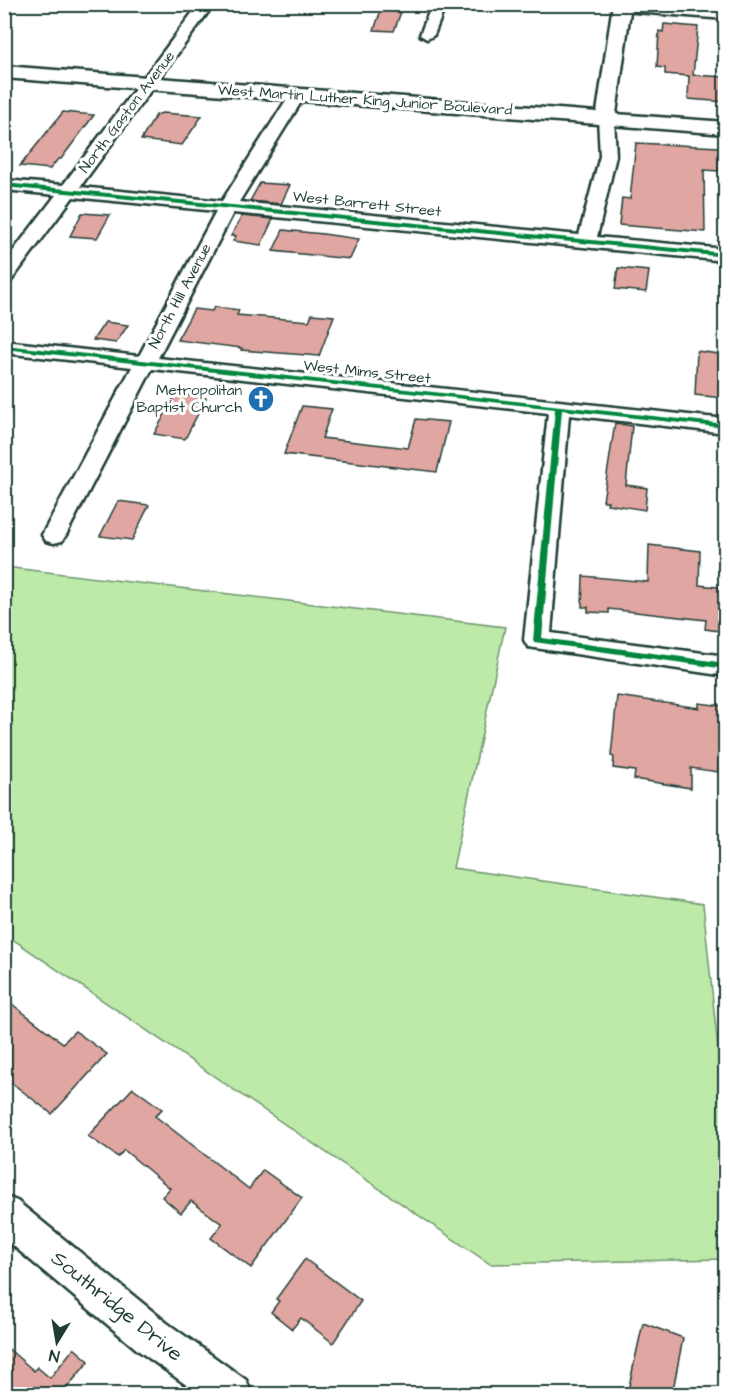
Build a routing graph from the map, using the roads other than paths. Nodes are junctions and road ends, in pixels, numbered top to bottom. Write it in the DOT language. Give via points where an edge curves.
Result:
graph roads {
  1 [pos="207,4"];
  2 [pos="439,4"];
  3 [pos="622,6"];
  4 [pos="726,15"];
  5 [pos="427,35"];
  6 [pos="4,72"];
  7 [pos="150,83"];
  8 [pos="298,94"];
  9 [pos="606,118"];
  10 [pos="726,128"];
  11 [pos="4,185"];
  12 [pos="69,190"];
  13 [pos="228,206"];
  14 [pos="586,242"];
  15 [pos="726,255"];
  16 [pos="4,277"];
  17 [pos="4,347"];
  18 [pos="144,363"];
  19 [pos="559,408"];
  20 [pos="726,426"];
  21 [pos="54,535"];
  22 [pos="726,666"];
  23 [pos="4,1214"];
  24 [pos="232,1395"];
  1 -- 7 [label="street, North Gaston Avenue"];
  2 -- 5 [label="street"];
  3 -- 4 [label="street"];
  3 -- 9 [label="main road"];
  6 -- 7 [label="main road, West Martin Luther King Junior Boulevard"];
  7 -- 8 [label="main road, West Martin Luther King Junior Boulevard"];
  7 -- 12 [label="street, North Gaston Avenue"];
  8 -- 9 [label="main road, West Martin Luther King Junior Boulevard"];
  8 -- 13 [label="street, North Hill Avenue"];
  9 -- 10 [label="main road, West Martin Luther King Junior Boulevard"];
  9 -- 14 [label="street" via="608,156"];
  11 -- 12 [label="street, West Barrett Street"];
  12 -- 13 [label="street, West Barrett Street"];
  12 -- 16 [label="street, North Gaston Avenue"];
  13 -- 14 [label="street, West Barrett Street"];
  13 -- 18 [label="street, North Hill Avenue"];
  14 -- 15 [label="street, West Barrett Street"];
  17 -- 18 [label="street, West Mims Street"];
  18 -- 19 [label="street, West Mims Street"];
  18 -- 21 [label="street, North Hill Avenue"];
  19 -- 20 [label="street, West Mims Street"];
  19 -- 22 [label="street" via="537,640"];
  23 -- 24 [label="street, Southridge Drive" via="153,1337"];
}
